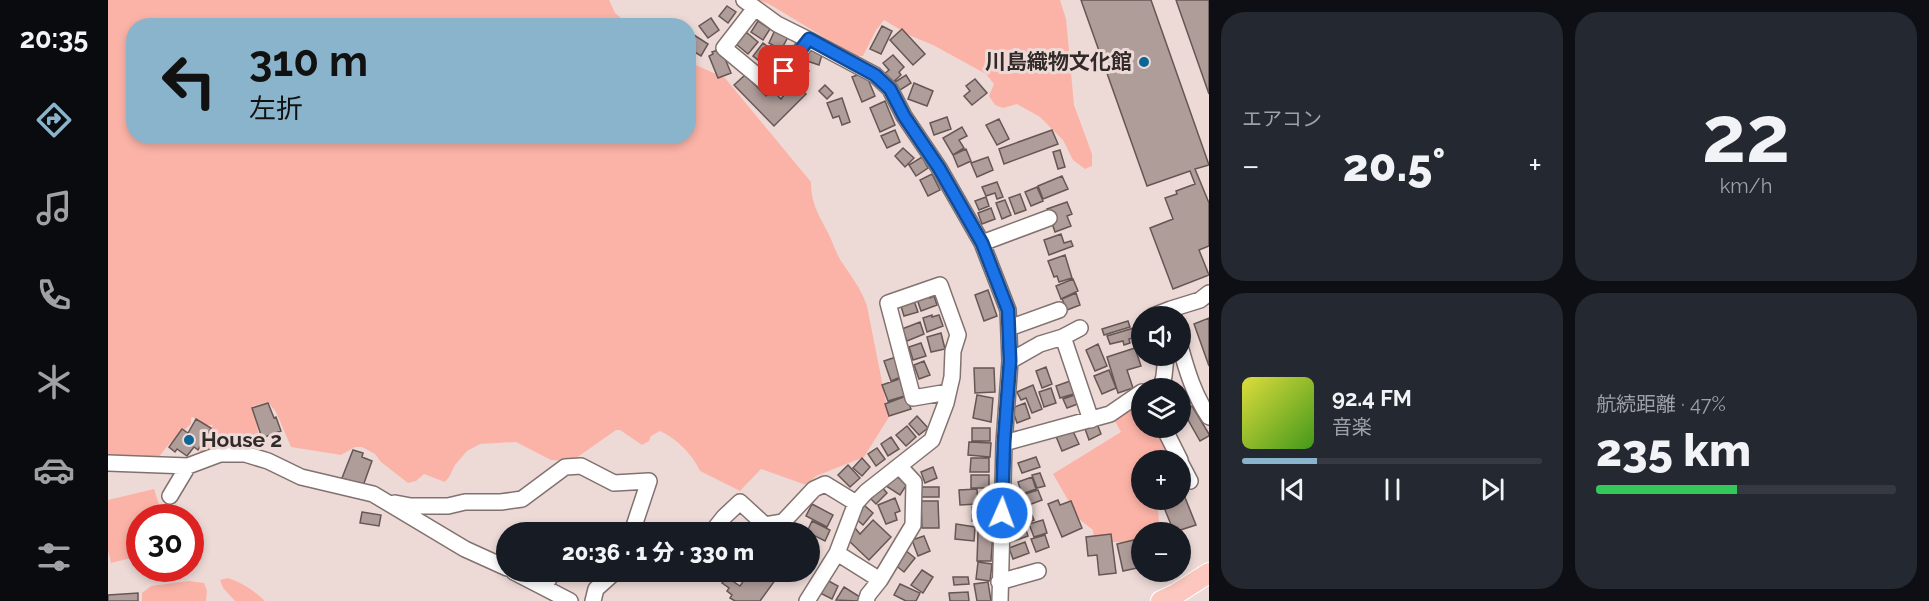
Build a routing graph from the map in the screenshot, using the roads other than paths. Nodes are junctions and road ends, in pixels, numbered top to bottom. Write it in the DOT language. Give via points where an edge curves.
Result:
graph roads {
  1 [pos="749,4"];
  2 [pos="809,39"];
  3 [pos="1048,218"];
  4 [pos="982,243"];
  5 [pos="1209,293"];
  6 [pos="1187,306"];
  7 [pos="1059,310"];
  8 [pos="1009,328"];
  9 [pos="1080,328"];
  10 [pos="1063,337"];
  11 [pos="1010,361"];
  12 [pos="1186,366"];
  13 [pos="948,392"];
  14 [pos="1131,400"];
  15 [pos="1209,417"];
  16 [pos="1091,420"];
  17 [pos="1004,443"];
  18 [pos="108,463"];
  19 [pos="188,466"];
  20 [pos="900,466"];
  21 [pos="170,496"];
  22 [pos="383,500"];
  23 [pos="856,503"];
  24 [pos="635,522"];
  25 [pos="719,522"];
  26 [pos="762,522"];
  27 [pos="783,522"];
  28 [pos="837,553"];
  29 [pos="496,563"];
  30 [pos="1038,571"];
  31 [pos="1209,573"];
  32 [pos="880,580"];
  33 [pos="534,582"];
  34 [pos="547,582"];
  35 [pos="604,582"];
  36 [pos="999,582"];
  37 [pos="544,587"];
  38 [pos="570,601"];
  39 [pos="593,601"];
  40 [pos="807,601"];
  41 [pos="866,601"];
  42 [pos="1000,601"];
  43 [pos="1161,601"];
  1 -- 2 [label="street" via="777,24"];
  1 -- 2 [label="street" via="724,48 771,87"];
  2 -- 4 [label="street" via="875,75 890,89"];
  3 -- 4 [label="street"];
  4 -- 8 [label="street" via="1008,310"];
  5 -- 6 [label="street"];
  7 -- 8 [label="street"];
  8 -- 11 [label="street"];
  9 -- 10 [label="street"];
  10 -- 11 [label="street"];
  10 -- 16 [label="street"];
  11 -- 17 [label="street"];
  12 -- 15 [label="street"];
  13 -- 13 [label="street" via="958,335 940,285 888,303 913,398"];
  13 -- 20 [label="street" via="932,440"];
  14 -- 16 [label="street" via="1110,414"];
  16 -- 17 [label="street"];
  17 -- 36 [label="street"];
  18 -- 19 [label="street"];
  19 -- 21 [label="street"];
  19 -- 22 [label="street" via="220,454 245,454 301,477 373,494"];
  20 -- 23 [label="street"];
  20 -- 32 [label="street" via="914,482 913,525"];
  22 -- 24 [label="street" via="411,507 522,499 565,467 581,466 614,483 649,481"];
  22 -- 29 [label="street"];
  23 -- 27 [label="street" via="825,484 814,489"];
  23 -- 28 [label="street"];
  25 -- 26 [label="street" via="740,502"];
  28 -- 32 [label="street"];
  28 -- 40 [label="street"];
  30 -- 36 [label="street"];
  31 -- 43 [label="main road"];
  32 -- 41 [label="street"];
  33 -- 37 [label="street"];
  34 -- 37 [label="street"];
  35 -- 39 [label="street" via="596,589"];
  36 -- 42 [label="street"];
  37 -- 38 [label="street"];
}
